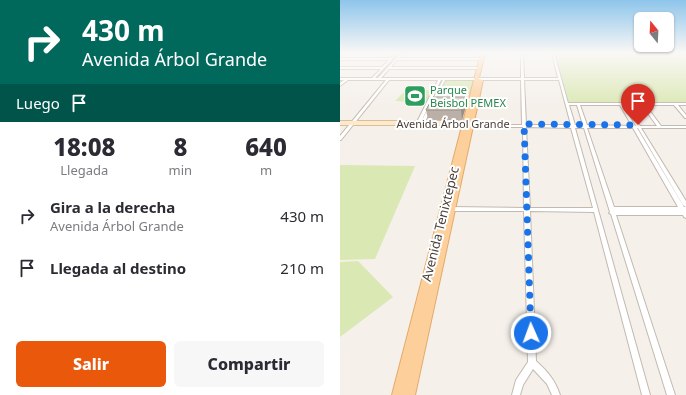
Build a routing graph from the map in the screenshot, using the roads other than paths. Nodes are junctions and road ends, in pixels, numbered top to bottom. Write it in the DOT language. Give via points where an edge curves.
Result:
graph roads {
  1 [pos="380,71"];
  2 [pos="386,71"];
  3 [pos="479,71"];
  4 [pos="481,71"];
  5 [pos="522,71"];
  6 [pos="558,71"];
  7 [pos="340,79"];
  8 [pos="347,79"];
  9 [pos="373,79"];
  10 [pos="379,79"];
  11 [pos="388,79"];
  12 [pos="442,79"];
  13 [pos="479,79"];
  14 [pos="522,79"];
  15 [pos="560,79"];
  16 [pos="340,85"];
  17 [pos="567,104"];
  18 [pos="578,104"];
  19 [pos="623,104"];
  20 [pos="675,104"];
  21 [pos="686,104"];
  22 [pos="646,108"];
  23 [pos="686,117"];
  24 [pos="340,123"];
  25 [pos="420,124"];
  26 [pos="351,125"];
  27 [pos="468,125"];
  28 [pos="524,125"];
  29 [pos="572,126"];
  30 [pos="584,126"];
  31 [pos="636,126"];
  32 [pos="659,126"];
  33 [pos="686,126"];
  34 [pos="340,127"];
  35 [pos="340,140"];
  36 [pos="448,209"];
  37 [pos="526,210"];
  38 [pos="595,210"];
  39 [pos="611,211"];
  40 [pos="685,211"];
  41 [pos="431,281"];
  42 [pos="532,364"];
  43 [pos="399,395"];
  44 [pos="408,395"];
  45 [pos="516,395"];
  46 [pos="556,395"];
  47 [pos="646,395"];
  48 [pos="671,395"];
  1 -- 9 [label="street"];
  2 -- 10 [label="street"];
  3 -- 13 [label="main road, Avenida Tenixtepec"];
  4 -- 13 [label="main road, Avenida Tenixtepec"];
  5 -- 14 [label="street"];
  6 -- 15 [label="street"];
  7 -- 8 [label="street"];
  8 -- 9 [label="street"];
  8 -- 16 [label="street"];
  9 -- 10 [label="street"];
  10 -- 11 [label="street"];
  11 -- 12 [label="street"];
  11 -- 26 [label="street"];
  12 -- 13 [label="street"];
  12 -- 25 [label="street"];
  13 -- 14 [label="street"];
  13 -- 27 [label="main road, Avenida Tenixtepec"];
  14 -- 15 [label="street"];
  14 -- 28 [label="street"];
  15 -- 17 [label="street"];
  17 -- 18 [label="street"];
  17 -- 29 [label="street"];
  18 -- 19 [label="street"];
  18 -- 30 [label="street"];
  19 -- 20 [label="street"];
  19 -- 31 [label="street"];
  20 -- 21 [label="street"];
  20 -- 23 [label="street"];
  22 -- 32 [label="street"];
  24 -- 26 [label="street, Avenida Árbol Grande"];
  25 -- 26 [label="street, Avenida Árbol Grande"];
  25 -- 27 [label="street, Avenida Árbol Grande"];
  26 -- 27 [label="street, Avenida Árbol Grande"];
  26 -- 34 [label="street, Avenida Árbol Grande"];
  26 -- 35 [label="street"];
  27 -- 28 [label="street, Avenida Árbol Grande"];
  27 -- 36 [label="main road, Avenida Tenixtepec"];
  28 -- 29 [label="street, Avenida Árbol Grande"];
  28 -- 37 [label="street"];
  29 -- 30 [label="street, Avenida Árbol Grande"];
  29 -- 38 [label="street"];
  30 -- 31 [label="street, Avenida Árbol Grande"];
  30 -- 39 [label="street"];
  31 -- 32 [label="street, Avenida Árbol Grande"];
  31 -- 40 [label="street"];
  32 -- 33 [label="street, Avenida Árbol Grande"];
  36 -- 37 [label="street"];
  36 -- 41 [label="main road, Avenida Tenixtepec"];
  37 -- 38 [label="street"];
  37 -- 42 [label="street"];
  38 -- 47 [label="street"];
  39 -- 40 [label="street"];
  39 -- 48 [label="street"];
  41 -- 43 [label="main road, Avenida Tenixtepec"];
  41 -- 44 [label="main road, Avenida Tenixtepec"];
  42 -- 45 [label="street" via="519,382"];
  42 -- 46 [label="street" via="548,377"];
}
